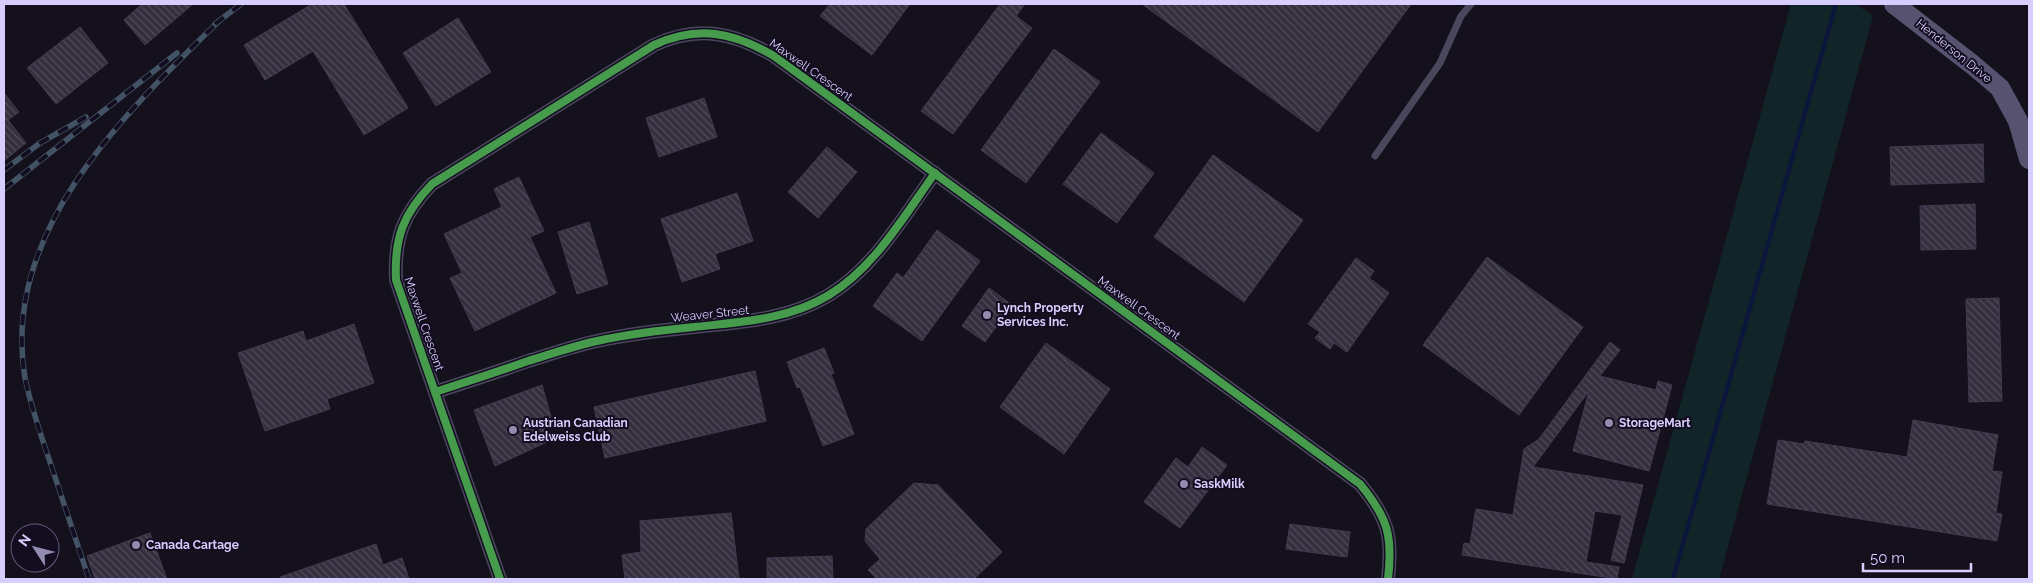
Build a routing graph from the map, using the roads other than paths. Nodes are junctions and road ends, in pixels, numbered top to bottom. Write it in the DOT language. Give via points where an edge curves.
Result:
graph roads {
  1 [pos="1471,4"];
  2 [pos="1894,4"];
  3 [pos="1374,156"];
  4 [pos="2029,159"];
  5 [pos="935,173"];
  6 [pos="435,392"];
  7 [pos="500,579"];
  8 [pos="1388,579"];
  1 -- 3 [label="lane" via="1461,16 1440,63"];
  2 -- 4 [label="street, Henderson Drive" via="2000,88 2018,121"];
  5 -- 6 [label="street, Weaver Street" via="873,258 852,278 810,306 768,319 651,331 595,341"];
  5 -- 6 [label="street, Maxwell Crescent" via="746,41 717,33 685,34 654,45 432,184 412,207 396,247 396,280"];
  5 -- 8 [label="street, Maxwell Crescent" via="1360,484 1375,502 1385,522 1390,544"];
  6 -- 7 [label="street, Maxwell Crescent"];
}
